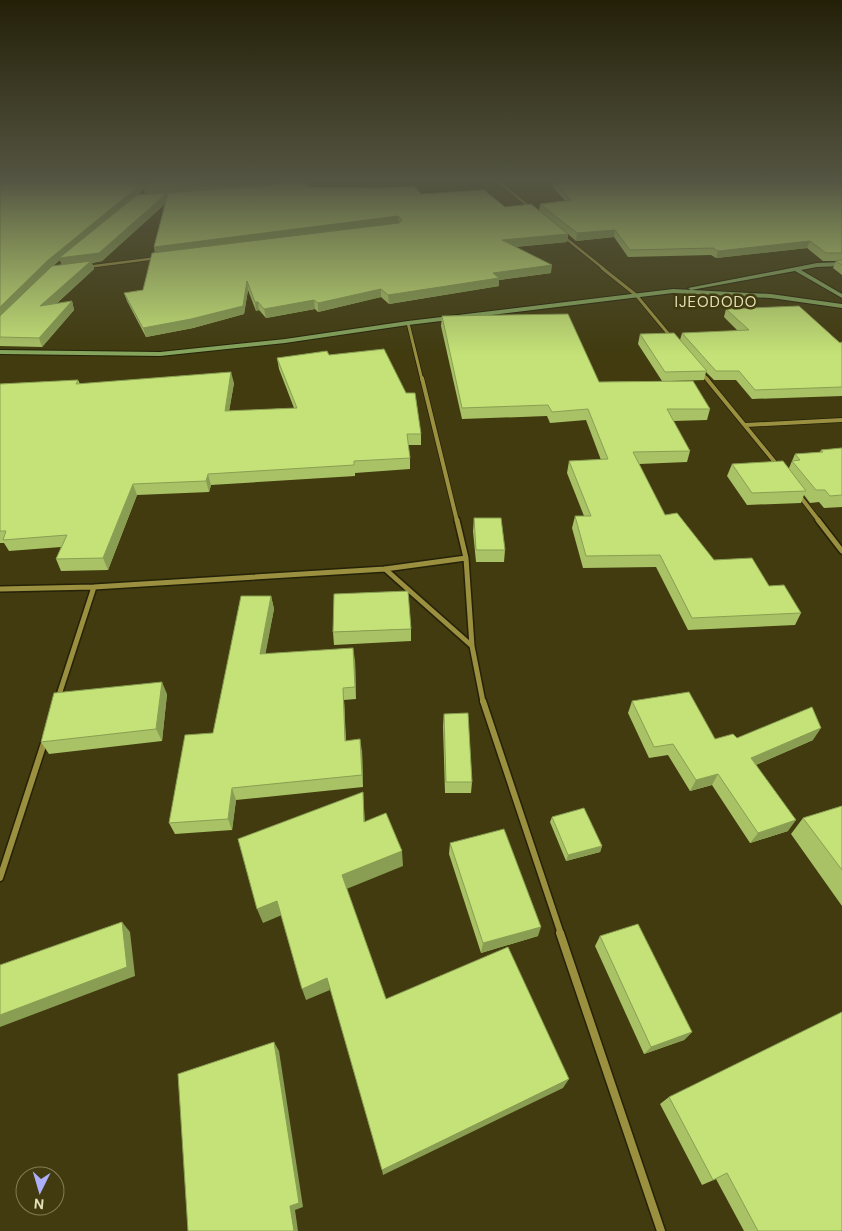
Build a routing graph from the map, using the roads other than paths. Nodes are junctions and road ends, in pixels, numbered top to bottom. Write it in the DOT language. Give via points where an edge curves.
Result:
graph roads {
  1 [pos="567,239"];
  2 [pos="161,257"];
  3 [pos="842,264"];
  4 [pos="82,267"];
  5 [pos="796,269"];
  6 [pos="673,291"];
  7 [pos="636,295"];
  8 [pos="842,296"];
  9 [pos="842,306"];
  10 [pos="408,323"];
  11 [pos="673,339"];
  12 [pos="0,352"];
  13 [pos="698,368"];
  14 [pos="842,420"];
  15 [pos="746,425"];
  16 [pos="782,472"];
  17 [pos="794,488"];
  18 [pos="842,551"];
  19 [pos="466,558"];
  20 [pos="385,570"];
  21 [pos="94,587"];
  22 [pos="0,589"];
  23 [pos="472,646"];
  24 [pos="55,709"];
  25 [pos="46,737"];
  26 [pos="0,878"];
  27 [pos="661,1231"];
  1 -- 7 [label="street"];
  2 -- 4 [label="street"];
  3 -- 5 [label="street"];
  5 -- 6 [label="street"];
  5 -- 8 [label="street"];
  6 -- 7 [label="street"];
  6 -- 9 [label="street" via="771,296"];
  7 -- 10 [label="street"];
  7 -- 11 [label="street"];
  10 -- 12 [label="street" via="286,341 160,354"];
  10 -- 19 [label="street"];
  13 -- 15 [label="street"];
  14 -- 15 [label="street"];
  15 -- 16 [label="street"];
  17 -- 18 [label="street"];
  19 -- 20 [label="street"];
  19 -- 23 [label="street"];
  20 -- 21 [label="street"];
  20 -- 23 [label="street"];
  21 -- 22 [label="street"];
  21 -- 24 [label="street"];
  23 -- 27 [label="street" via="484,708"];
  25 -- 26 [label="street"];
}
